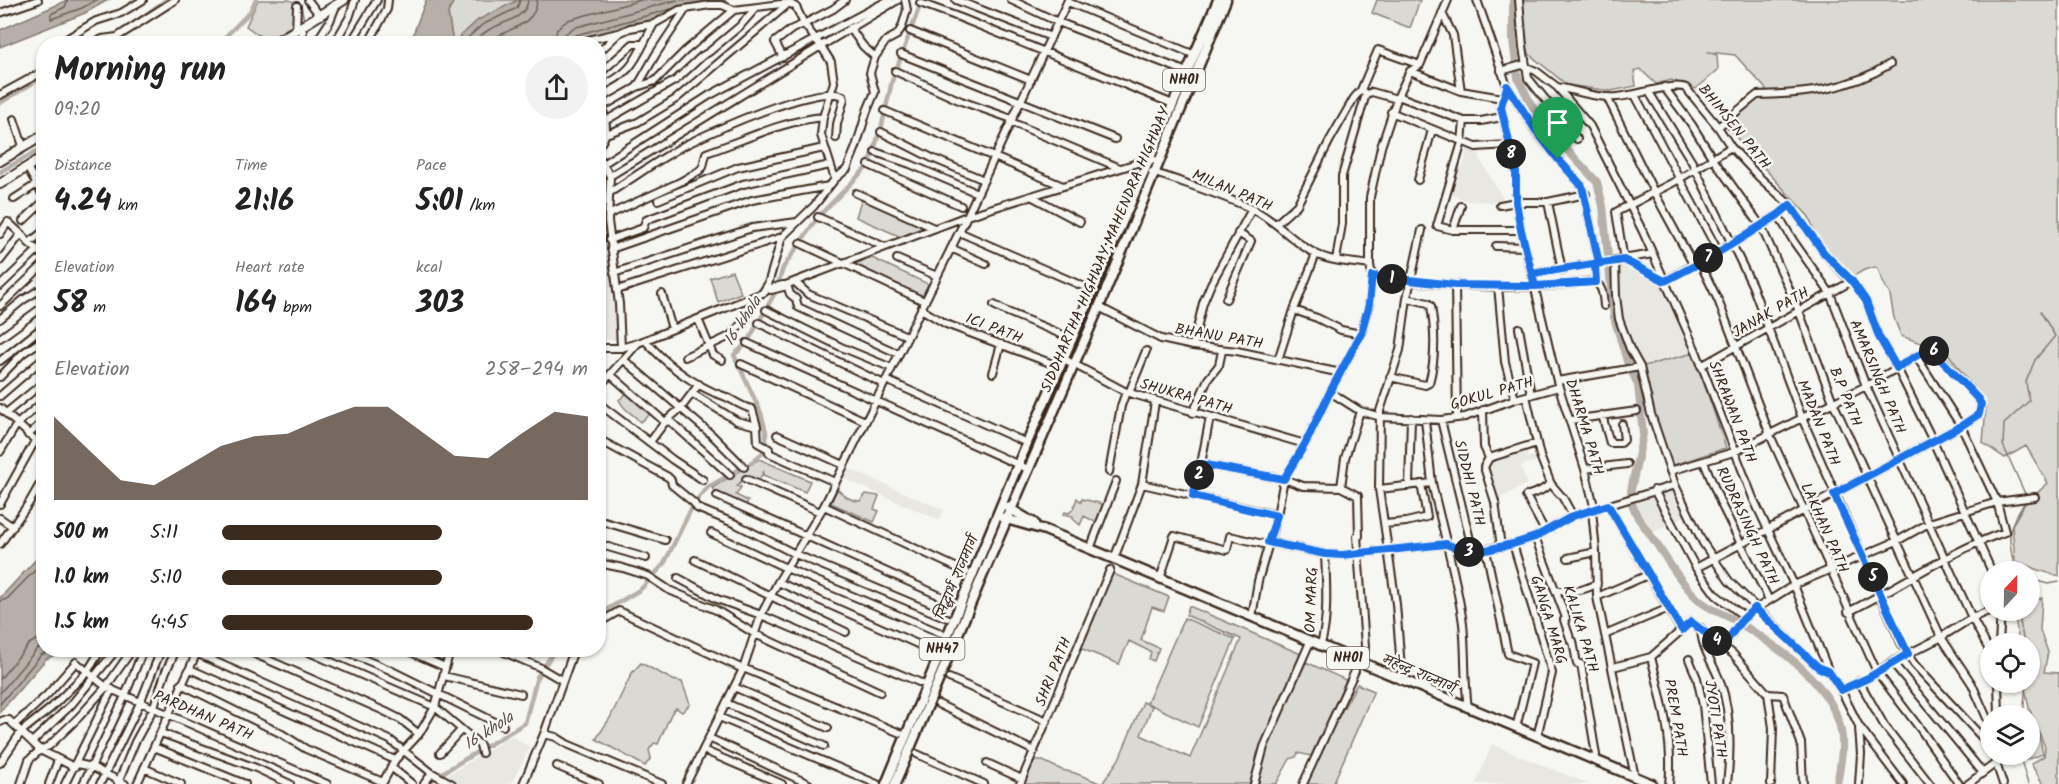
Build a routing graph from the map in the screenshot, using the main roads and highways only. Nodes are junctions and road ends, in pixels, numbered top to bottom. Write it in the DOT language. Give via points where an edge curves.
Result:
graph roads {
  1 [pos="344,0"];
  2 [pos="1218,0"];
  3 [pos="1226,0"];
  4 [pos="286,36"];
  5 [pos="36,140"];
  6 [pos="1154,160"];
  7 [pos="0,161"];
  8 [pos="36,161"];
  9 [pos="1149,171"];
  10 [pos="0,184"];
  11 [pos="785,285"];
  12 [pos="767,291"];
  13 [pos="1000,510"];
  14 [pos="1011,510"];
  15 [pos="1007,519"];
  16 [pos="1045,530"];
  17 [pos="886,784"];
  18 [pos="895,784"];
  19 [pos="1652,784"];
  1 -- 4 [label="main road"];
  2 -- 6 [label="highway, NH01" via="1173,104"];
  3 -- 6 [label="highway, SIDDHARTHA HIGHWAY;MAHENDRA HIGHWAY / NH01"];
  5 -- 7 [label="main road"];
  6 -- 9 [label="highway, SIDDHARTHA HIGHWAY;MAHENDRA HIGHWAY / NH01"];
  8 -- 10 [label="main road"];
  9 -- 13 [label="highway, SIDDHARTHA HIGHWAY;MAHENDRA HIGHWAY / NH01"];
  9 -- 14 [label="highway, SIDDHARTHA HIGHWAY;MAHENDRA HIGHWAY / NH01" via="1099,307"];
  11 -- 12 [label="main road"];
  13 -- 14 [label="highway, महेन्द्र राज्मार्ग्"];
  13 -- 15 [label="highway, महेन्द्र राज्मार्ग् / NH01"];
  13 -- 17 [label="highway, सिद्धार्थ राजमार्ग / NH47"];
  14 -- 15 [label="highway, NH47"];
  14 -- 16 [label="highway, महेन्द्र राज्मार्ग् / NH01"];
  15 -- 16 [label="highway, महेन्द्र राज्मार्ग् / NH01"];
  15 -- 18 [label="highway, सिद्धार्थ राजमार्ग / NH47"];
  16 -- 19 [label="highway, महेन्द्र राज्मार्ग् / NH01"];
}
